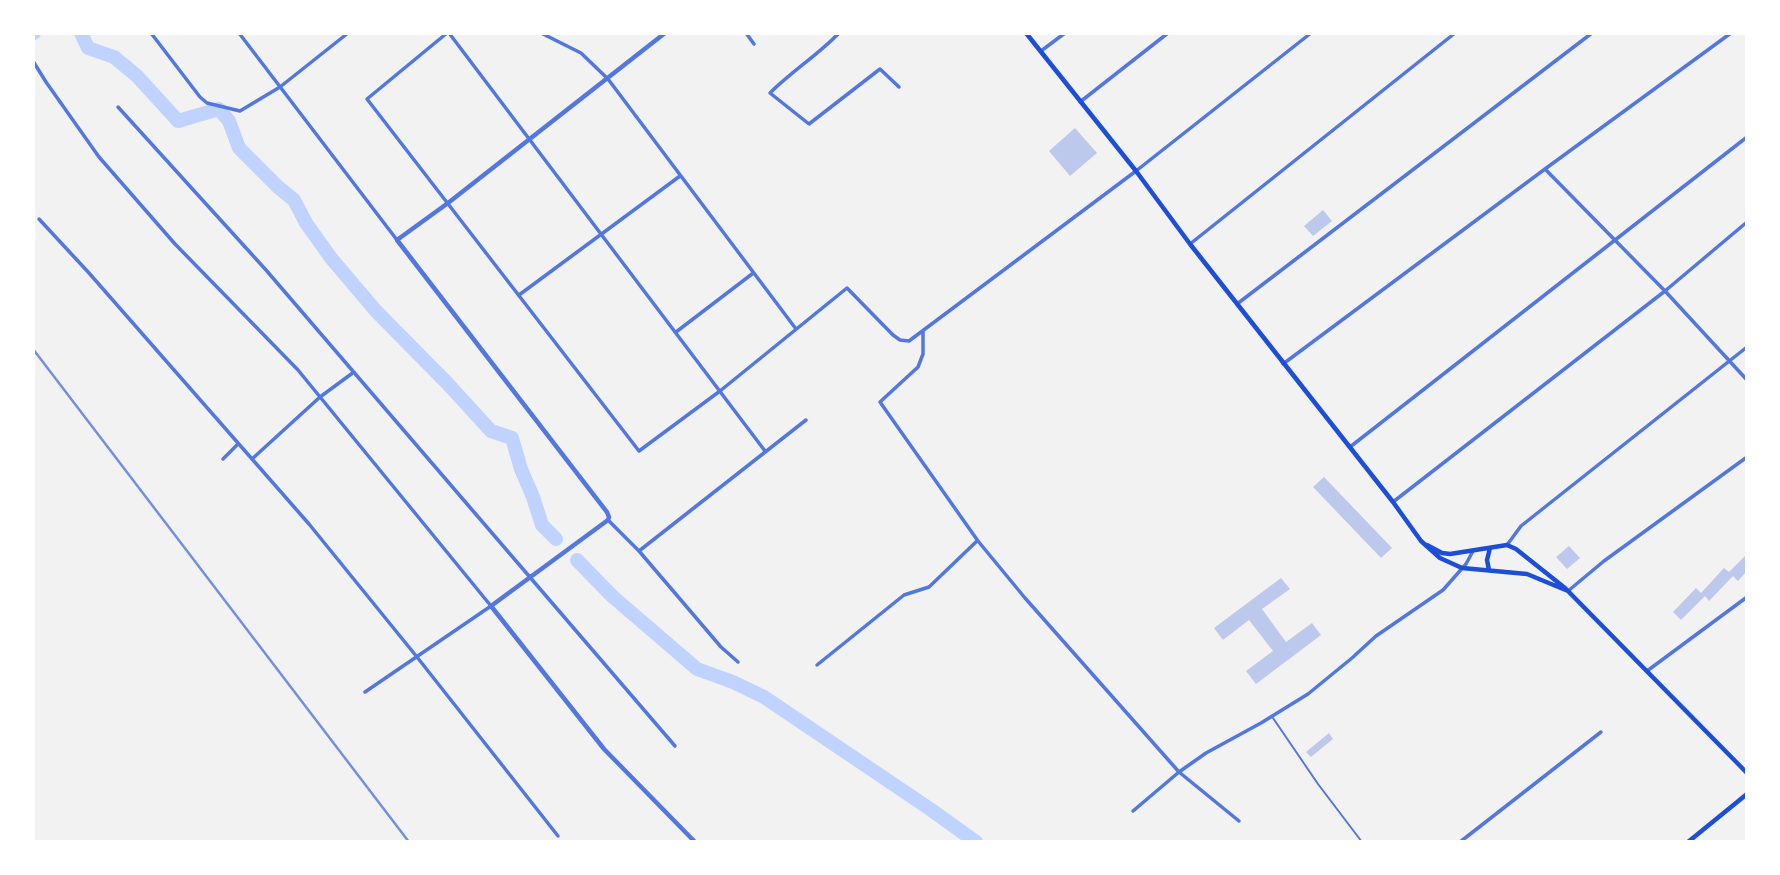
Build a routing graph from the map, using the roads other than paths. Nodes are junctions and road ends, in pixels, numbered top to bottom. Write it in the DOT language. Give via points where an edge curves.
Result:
graph roads {
  1 [pos="151,33"];
  2 [pos="239,33"];
  3 [pos="348,33"];
  4 [pos="448,33"];
  5 [pos="541,33"];
  6 [pos="746,33"];
  7 [pos="1026,33"];
  8 [pos="1065,33"];
  9 [pos="1168,33"];
  10 [pos="1311,33"];
  11 [pos="1455,33"];
  12 [pos="1592,33"];
  13 [pos="1731,33"];
  14 [pos="663,34"];
  15 [pos="838,34"];
  16 [pos="754,44"];
  17 [pos="1040,52"];
  18 [pos="33,61"];
  19 [pos="608,79"];
  20 [pos="280,87"];
  21 [pos="899,87"];
  22 [pos="1080,102"];
  23 [pos="118,107"];
  24 [pos="1747,137"];
  25 [pos="530,139"];
  26 [pos="1545,169"];
  27 [pos="1136,171"];
  28 [pos="680,176"];
  29 [pos="448,203"];
  30 [pos="39,219"];
  31 [pos="1747,222"];
  32 [pos="601,233"];
  33 [pos="397,240"];
  34 [pos="1615,241"];
  35 [pos="1190,244"];
  36 [pos="753,273"];
  37 [pos="1665,291"];
  38 [pos="519,295"];
  39 [pos="1237,304"];
  40 [pos="796,329"];
  41 [pos="923,331"];
  42 [pos="676,332"];
  43 [pos="1747,347"];
  44 [pos="1729,360"];
  45 [pos="1283,364"];
  46 [pos="354,372"];
  47 [pos="1747,380"];
  48 [pos="720,391"];
  49 [pos="320,397"];
  50 [pos="806,420"];
  51 [pos="238,444"];
  52 [pos="1350,447"];
  53 [pos="765,451"];
  54 [pos="1747,457"];
  55 [pos="223,459"];
  56 [pos="252,459"];
  57 [pos="1393,502"];
  58 [pos="608,520"];
  59 [pos="978,541"];
  60 [pos="1421,541"];
  61 [pos="1507,545"];
  62 [pos="1491,547"];
  63 [pos="639,551"];
  64 [pos="1473,551"];
  65 [pos="1532,562"];
  66 [pos="1462,568"];
  67 [pos="1489,570"];
  68 [pos="1527,574"];
  69 [pos="530,579"];
  70 [pos="1568,591"];
  71 [pos="1747,597"];
  72 [pos="491,607"];
  73 [pos="417,657"];
  74 [pos="738,662"];
  75 [pos="817,665"];
  76 [pos="1647,671"];
  77 [pos="365,692"];
  78 [pos="1272,717"];
  79 [pos="1601,732"];
  80 [pos="675,746"];
  81 [pos="1179,772"];
  82 [pos="1747,773"];
  83 [pos="1747,794"];
  84 [pos="1133,811"];
  85 [pos="1239,821"];
  86 [pos="558,836"];
  87 [pos="695,842"];
  88 [pos="1362,842"];
  89 [pos="1460,842"];
  90 [pos="1688,842"];
  1 -- 20 [label="street" via="207,103 240,111"];
  2 -- 20 [label="street"];
  3 -- 20 [label="street"];
  4 -- 25 [label="street"];
  4 -- 29 [label="street" via="366,99"];
  5 -- 19 [label="street" via="581,53"];
  6 -- 16 [label="street"];
  7 -- 17 [label="main road"];
  8 -- 17 [label="street"];
  9 -- 22 [label="street"];
  10 -- 27 [label="street"];
  11 -- 35 [label="street"];
  12 -- 39 [label="street"];
  13 -- 26 [label="street"];
  14 -- 19 [label="street"];
  15 -- 21 [label="street" via="770,93 809,124 880,69"];
  17 -- 22 [label="main road"];
  18 -- 49 [label="street" via="99,157"];
  19 -- 25 [label="street"];
  19 -- 28 [label="street"];
  20 -- 33 [label="street"];
  22 -- 27 [label="main road"];
  23 -- 46 [label="street"];
  24 -- 34 [label="street"];
  25 -- 29 [label="street"];
  25 -- 32 [label="street"];
  26 -- 34 [label="street"];
  26 -- 45 [label="street"];
  27 -- 35 [label="main road"];
  27 -- 41 [label="street"];
  28 -- 32 [label="street"];
  28 -- 36 [label="street"];
  29 -- 33 [label="street"];
  29 -- 38 [label="street"];
  30 -- 51 [label="street"];
  31 -- 37 [label="street"];
  32 -- 38 [label="street"];
  32 -- 42 [label="street"];
  33 -- 58 [label="street" via="607,512"];
  34 -- 37 [label="street"];
  34 -- 52 [label="street"];
  35 -- 39 [label="main road"];
  36 -- 40 [label="street"];
  36 -- 42 [label="street"];
  37 -- 44 [label="street"];
  37 -- 57 [label="street"];
  38 -- 48 [label="street" via="639,451"];
  39 -- 45 [label="main road"];
  40 -- 41 [label="street" via="847,288 900,340 909,341"];
  40 -- 48 [label="street"];
  41 -- 59 [label="street" via="918,367 880,402"];
  42 -- 48 [label="street"];
  43 -- 44 [label="street"];
  44 -- 47 [label="street"];
  44 -- 61 [label="street" via="1521,526"];
  45 -- 52 [label="main road"];
  46 -- 49 [label="street"];
  46 -- 69 [label="street"];
  48 -- 53 [label="street"];
  49 -- 56 [label="street"];
  49 -- 72 [label="street"];
  50 -- 53 [label="street"];
  51 -- 55 [label="street"];
  51 -- 56 [label="street"];
  52 -- 57 [label="main road"];
  53 -- 63 [label="street"];
  54 -- 70 [label="street"];
  56 -- 73 [label="street"];
  57 -- 60 [label="main road"];
  58 -- 63 [label="street"];
  58 -- 69 [label="street"];
  59 -- 75 [label="street" via="929,587 904,595"];
  59 -- 81 [label="street"];
  60 -- 64 [label="main road" via="1442,553"];
  60 -- 66 [label="main road" via="1440,558"];
  61 -- 62 [label="main road"];
  61 -- 65 [label="main road"];
  62 -- 64 [label="main road"];
  62 -- 67 [label="main road"];
  63 -- 74 [label="street"];
  64 -- 66 [label="street"];
  65 -- 68 [label="main road"];
  65 -- 70 [label="main road"];
  66 -- 67 [label="main road"];
  66 -- 78 [label="street" via="1443,590"];
  67 -- 68 [label="main road"];
  68 -- 70 [label="main road"];
  69 -- 72 [label="street"];
  69 -- 80 [label="street"];
  70 -- 76 [label="main road"];
  71 -- 76 [label="street"];
  72 -- 73 [label="street"];
  72 -- 87 [label="street" via="604,748"];
  73 -- 77 [label="street"];
  73 -- 86 [label="street"];
  76 -- 82 [label="main road"];
  78 -- 81 [label="street"];
  78 -- 88 [label="lane"];
  79 -- 89 [label="street"];
  81 -- 84 [label="street"];
  81 -- 85 [label="street"];
  83 -- 90 [label="main road"];
}
